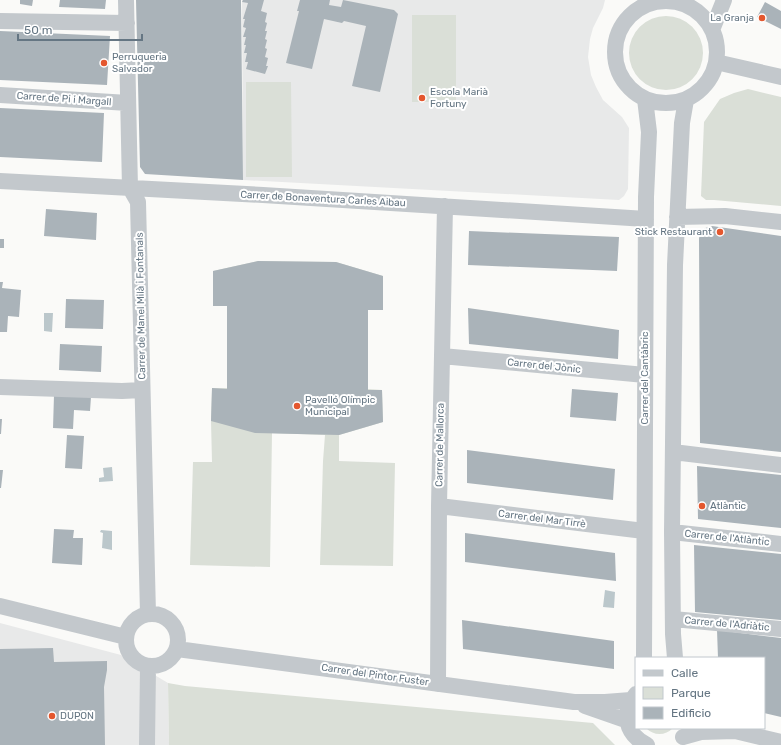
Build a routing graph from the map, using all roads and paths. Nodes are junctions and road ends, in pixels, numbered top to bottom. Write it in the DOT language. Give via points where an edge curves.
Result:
graph roads {
  1 [pos="126,0"];
  2 [pos="724,0"];
  3 [pos="668,1"];
  4 [pos="639,3"];
  5 [pos="0,21"];
  6 [pos="127,23"];
  7 [pos="712,30"];
  8 [pos="716,62"];
  9 [pos="781,77"];
  10 [pos="0,95"];
  11 [pos="645,99"];
  12 [pos="686,100"];
  13 [pos="128,103"];
  14 [pos="0,181"];
  15 [pos="130,188"];
  16 [pos="445,206"];
  17 [pos="677,217"];
  18 [pos="646,219"];
  19 [pos="781,222"];
  20 [pos="442,356"];
  21 [pos="645,375"];
  22 [pos="0,387"];
  23 [pos="142,390"];
  24 [pos="673,452"];
  25 [pos="781,465"];
  26 [pos="439,506"];
  27 [pos="644,531"];
  28 [pos="672,532"];
  29 [pos="781,544"];
  30 [pos="0,606"];
  31 [pos="148,614"];
  32 [pos="673,619"];
  33 [pos="781,629"];
  34 [pos="126,637"];
  35 [pos="177,649"];
  36 [pos="644,657"];
  37 [pos="675,657"];
  38 [pos="148,667"];
  39 [pos="438,684"];
  40 [pos="633,697"];
  41 [pos="574,702"];
  42 [pos="628,721"];
  43 [pos="732,730"];
  44 [pos="681,737"];
  45 [pos="781,742"];
  46 [pos="147,745"];
  47 [pos="646,745"];
  1 -- 6 [label="street, Carrer de Manel Milà i Fontanals"];
  2 -- 7 [label="street"];
  3 -- 4 [label="street"];
  3 -- 7 [label="street" via="692,9 705,19"];
  4 -- 11 [label="street" via="624,23 617,38 615,57 623,80 629,88"];
  5 -- 6 [label="street"];
  6 -- 13 [label="street, Carrer de Manel Milà i Fontanals"];
  7 -- 8 [label="street" via="717,45"];
  8 -- 9 [label="street"];
  8 -- 12 [label="street" via="708,82"];
  10 -- 13 [label="street, Carrer de Pi i Margall"];
  11 -- 12 [label="street" via="662,104"];
  11 -- 18 [label="street, Carrer del Cantàbric" via="649,132"];
  12 -- 17 [label="street" via="682,123"];
  13 -- 15 [label="street, Carrer de Manel Milà i Fontanals"];
  14 -- 15 [label="street, Carrer de Bonaventura Carles Aibau"];
  15 -- 16 [label="street, Carrer de Bonaventura Carles Aibau"];
  15 -- 23 [label="street, Carrer de Manel Milà i Fontanals" via="138,202"];
  16 -- 18 [label="street, Carrer de Bonaventura Carles Aibau"];
  16 -- 20 [label="street, Carrer de Mallorca"];
  17 -- 19 [label="street" via="725,216"];
  17 -- 24 [label="street"];
  18 -- 21 [label="street, Carrer del Cantàbric"];
  20 -- 21 [label="street, Carrer del Jònic"];
  20 -- 26 [label="street, Carrer de Mallorca"];
  21 -- 27 [label="street, Carrer del Cantàbric"];
  22 -- 23 [label="street"];
  23 -- 31 [label="street, Carrer de Manel Milà i Fontanals"];
  24 -- 25 [label="street"];
  24 -- 28 [label="street"];
  26 -- 27 [label="street, Carrer del Mar Tirrè"];
  26 -- 39 [label="street, Carrer de Mallorca"];
  27 -- 36 [label="street, Carrer del Cantàbric"];
  28 -- 29 [label="street, Carrer de l'Atlàntic"];
  28 -- 32 [label="street"];
  30 -- 34 [label="street"];
  31 -- 34 [label="street" via="134,621"];
  31 -- 35 [label="street" via="165,617 172,623 177,632"];
  32 -- 33 [label="street, Carrer de l'Adriàtic"];
  32 -- 37 [label="street"];
  34 -- 38 [label="street" via="126,647 130,655 139,664"];
  35 -- 38 [label="street" via="164,664"];
  35 -- 39 [label="street, Carrer del Pintor Fuster"];
  38 -- 46 [label="street"];
  39 -- 41 [label="street, Carrer del Pintor Fuster"];
  40 -- 41 [label="street, Carrer del Pintor Fuster" via="599,702"];
  40 -- 42 [label="street" via="628,708"];
  41 -- 42 [label="street, Carrer del Pintor Fuster"];
  42 -- 47 [label="street" via="635,737"];
  43 -- 44 [label="street" via="701,732"];
  43 -- 45 [label="street"];
}
